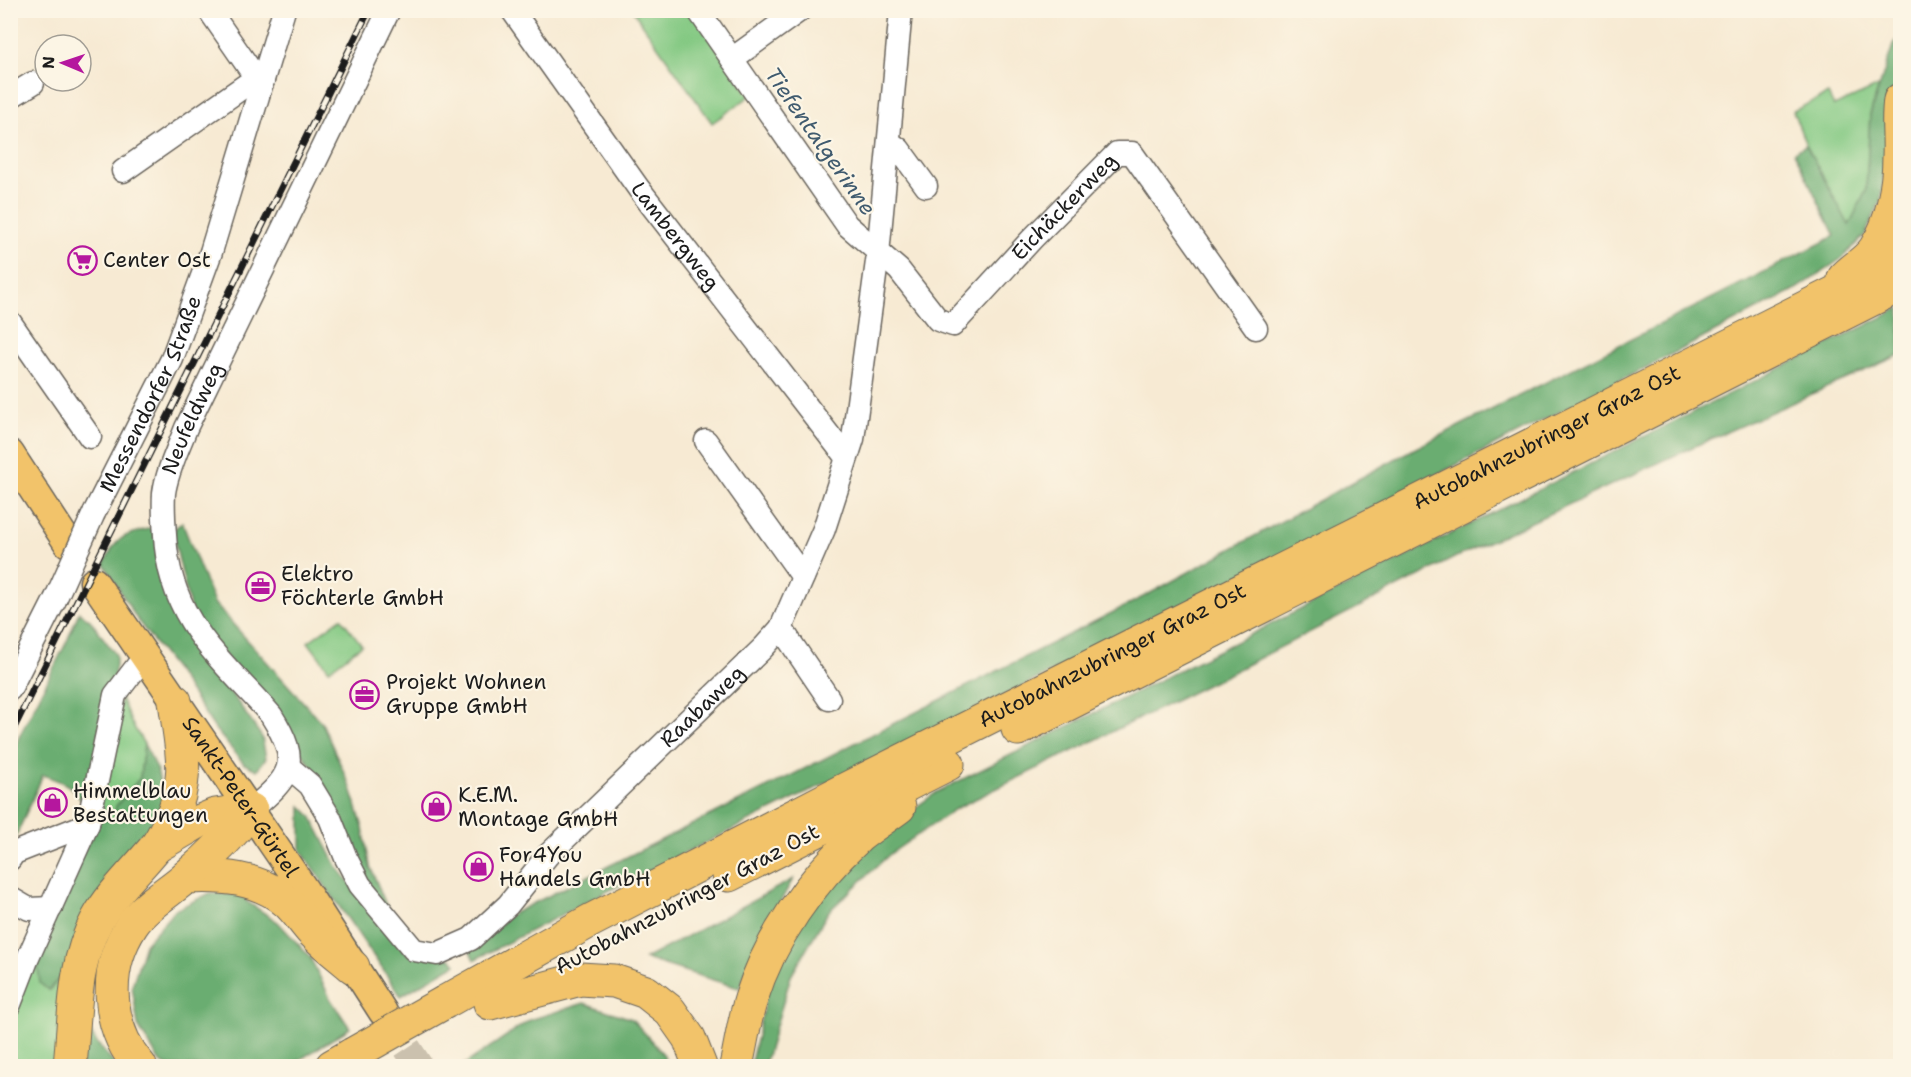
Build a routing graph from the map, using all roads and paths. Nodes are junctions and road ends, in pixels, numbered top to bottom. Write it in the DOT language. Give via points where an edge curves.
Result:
graph roads {
  1 [pos="209,10"];
  2 [pos="284,10"];
  3 [pos="389,10"];
  4 [pos="512,10"];
  5 [pos="698,10"];
  6 [pos="800,10"];
  7 [pos="900,10"];
  8 [pos="732,58"];
  9 [pos="259,80"];
  10 [pos="33,83"];
  11 [pos="10,97"];
  12 [pos="1900,100"];
  13 [pos="889,142"];
  14 [pos="123,171"];
  15 [pos="926,186"];
  16 [pos="878,254"];
  17 [pos="1900,260"];
  18 [pos="1900,285"];
  19 [pos="1831,294"];
  20 [pos="10,322"];
  21 [pos="1256,328"];
  22 [pos="90,437"];
  23 [pos="705,441"];
  24 [pos="10,454"];
  25 [pos="846,457"];
  26 [pos="803,577"];
  27 [pos="781,628"];
  28 [pos="144,657"];
  29 [pos="10,689"];
  30 [pos="829,699"];
  31 [pos="175,701"];
  32 [pos="943,766"];
  33 [pos="290,768"];
  34 [pos="251,810"];
  35 [pos="88,824"];
  36 [pos="157,846"];
  37 [pos="10,859"];
  38 [pos="186,877"];
  39 [pos="10,898"];
  40 [pos="51,908"];
  41 [pos="19,963"];
  42 [pos="353,967"];
  43 [pos="490,1003"];
  44 [pos="10,1004"];
  45 [pos="451,1011"];
  46 [pos="383,1012"];
  47 [pos="354,1062"];
  48 [pos="70,1066"];
  49 [pos="140,1066"];
  50 [pos="700,1066"];
  51 [pos="736,1066"];
  1 -- 9 [label="street"];
  2 -- 9 [label="street, Messendorfer Straße"];
  3 -- 33 [label="street, Neufeldweg" via="186,428 164,493 166,555 182,608 202,639 271,716 286,744"];
  4 -- 25 [label="street, Lambergweg" via="639,189"];
  5 -- 8 [label="street"];
  6 -- 8 [label="street"];
  7 -- 13 [label="street, Raabaweg"];
  8 -- 16 [label="street" via="847,225"];
  9 -- 14 [label="street"];
  9 -- 29 [label="street, Messendorfer Straße, bridge" via="212,252 172,360"];
  10 -- 11 [label="street"];
  12 -- 19 [label="highway" via="1897,189 1891,212 1875,250"];
  13 -- 15 [label="street" via="899,149"];
  13 -- 16 [label="street, Raabaweg"];
  16 -- 21 [label="street, Eichäckerweg" via="899,270 938,320 953,325 1117,153 1132,153"];
  16 -- 25 [label="street, Raabaweg" via="853,439"];
  17 -- 19 [label="highway, Autobahnzubringer Graz Ost"];
  18 -- 32 [label="highway, Autobahnzubringer Graz Ost"];
  19 -- 45 [label="highway, Autobahnzubringer Graz Ost" via="591,921"];
  20 -- 22 [label="street"];
  23 -- 26 [label="street"];
  24 -- 28 [label="main road, Sankt-Peter-Gürtel"];
  25 -- 26 [label="street, Raabaweg" via="824,529"];
  26 -- 27 [label="street, Raabaweg"];
  27 -- 30 [label="street"];
  27 -- 33 [label="street, Raabaweg" via="548,855 508,905 471,939 437,954 414,950 360,885 310,784"];
  28 -- 31 [label="main road, Sankt-Peter-Gürtel"];
  28 -- 35 [label="street" via="115,695"];
  31 -- 34 [label="main road, Sankt-Peter-Gürtel"];
  31 -- 36 [label="highway" via="184,761 182,792"];
  32 -- 43 [label="highway, Autobahnzubringer Graz Ost" via="609,937"];
  32 -- 51 [label="highway" via="911,799 860,835 830,865 795,910 751,997"];
  33 -- 34 [label="street"];
  34 -- 36 [label="highway" via="215,815"];
  34 -- 38 [label="highway" via="230,837"];
  34 -- 42 [label="main road, Sankt-Peter-Gürtel"];
  35 -- 37 [label="street" via="14,853"];
  35 -- 40 [label="street"];
  36 -- 48 [label="highway" via="118,890 97,920 84,949"];
  38 -- 42 [label="highway" via="232,877 271,891"];
  38 -- 49 [label="highway" via="132,924 114,967 113,1013 133,1059"];
  39 -- 40 [label="street" via="28,909"];
  40 -- 41 [label="street"];
  41 -- 44 [label="street"];
  42 -- 46 [label="main road, Sankt-Peter-Gürtel"];
  43 -- 45 [label="highway, Autobahnzubringer Graz Ost"];
  43 -- 50 [label="highway" via="580,979 614,981 646,992 670,1011 689,1038"];
  45 -- 47 [label="highway, Autobahnzubringer Graz Ost"];
}
